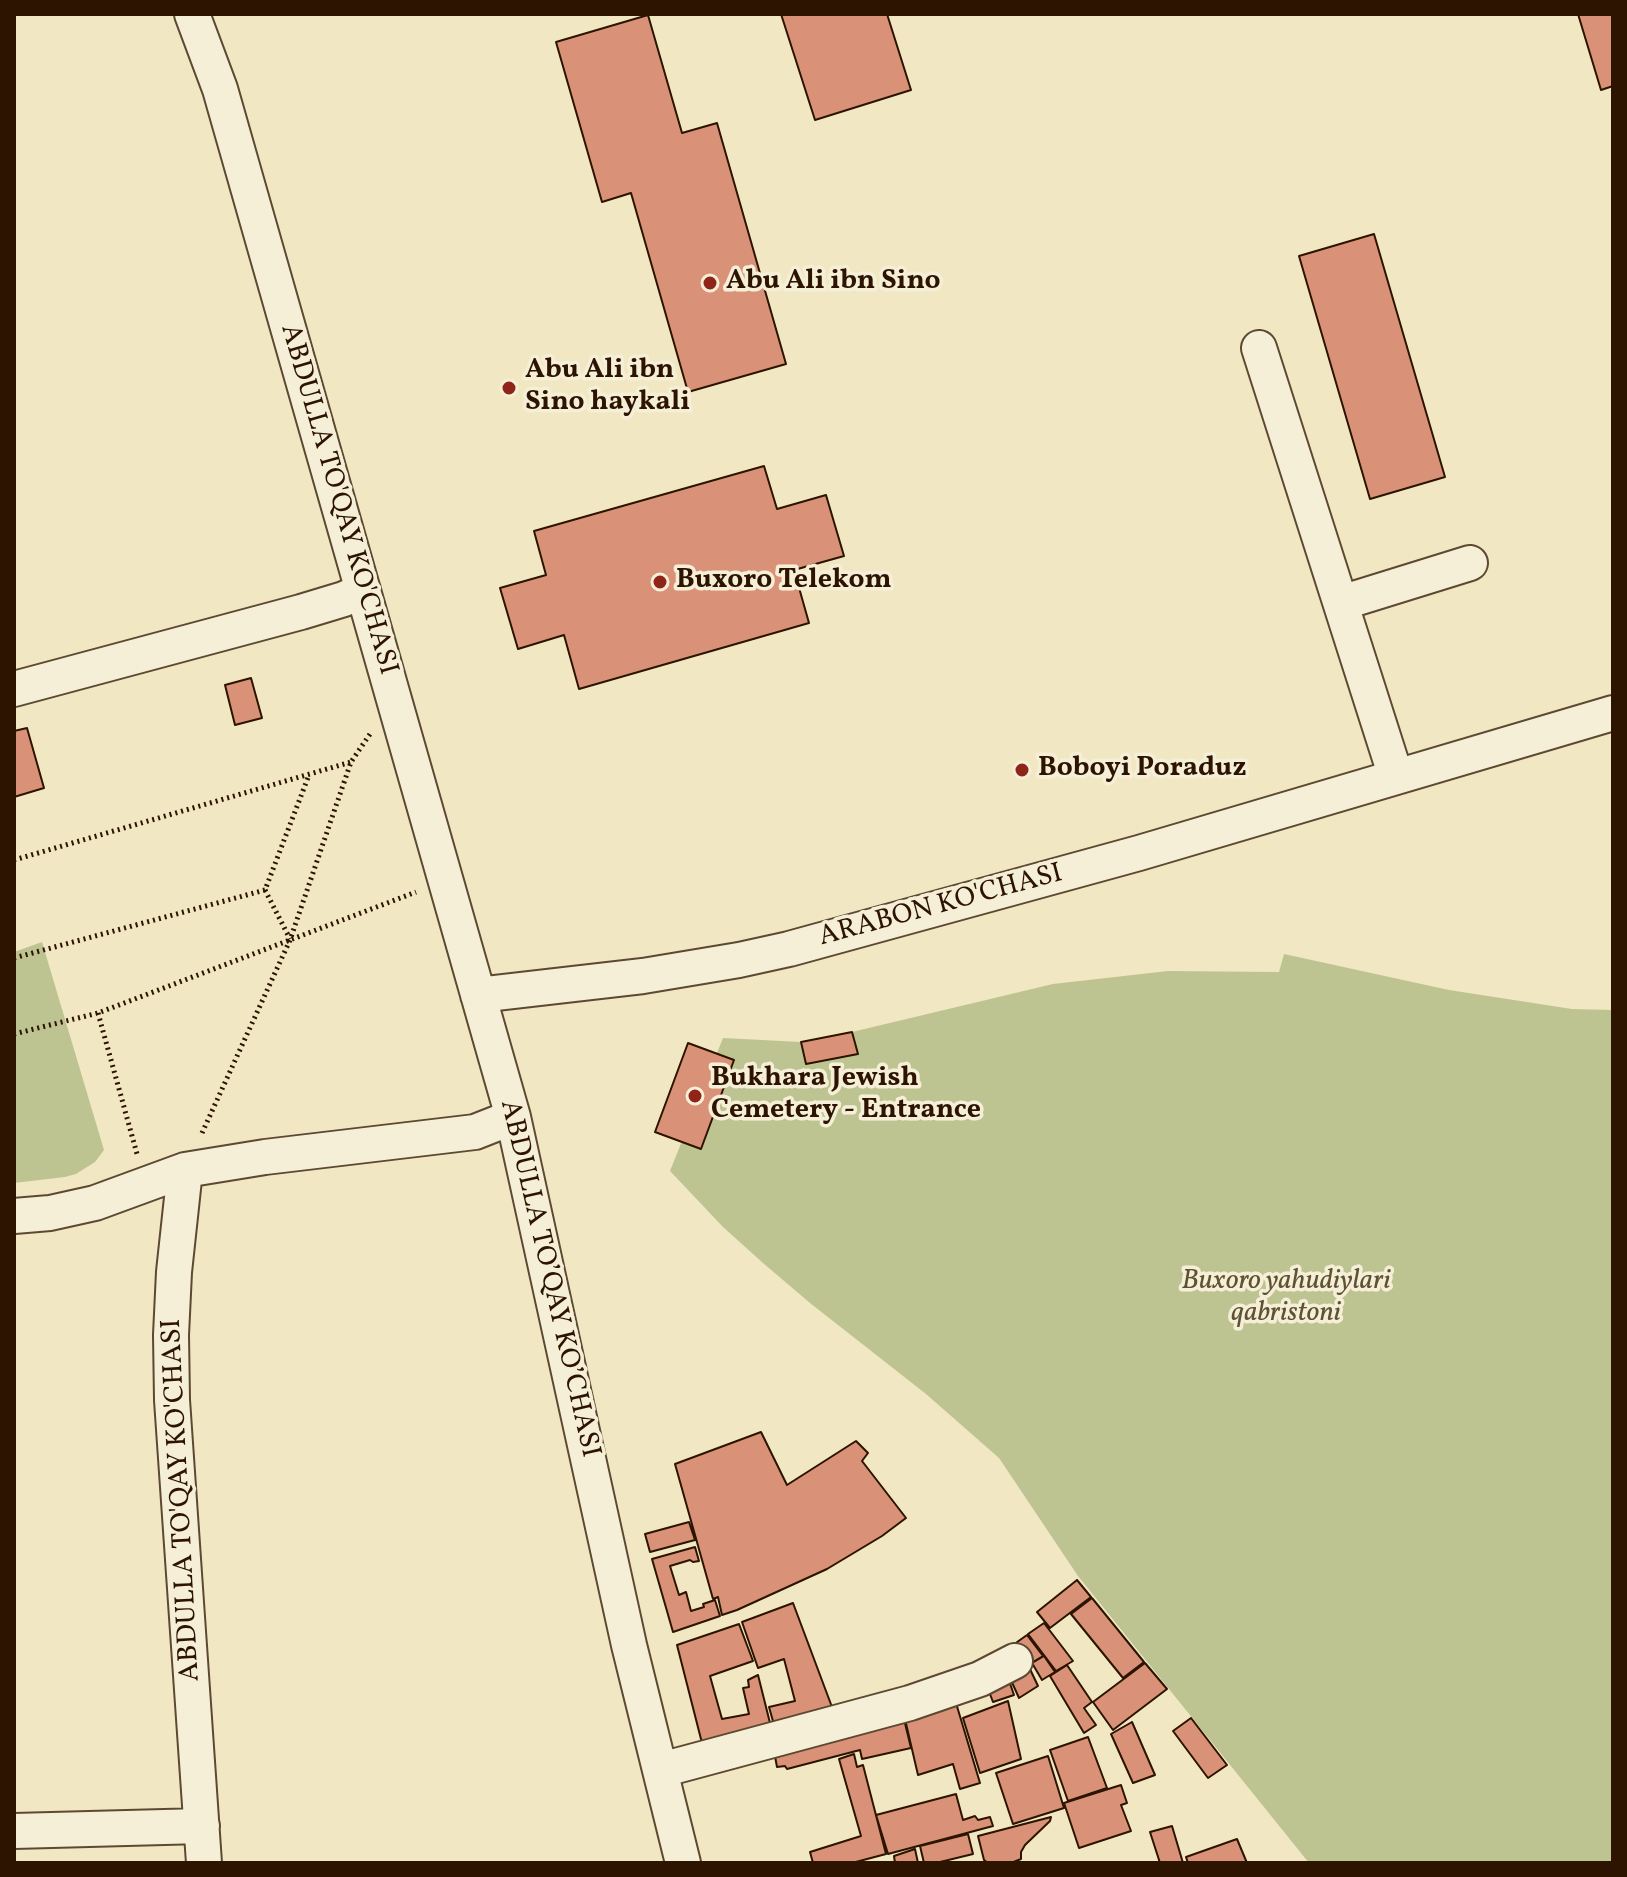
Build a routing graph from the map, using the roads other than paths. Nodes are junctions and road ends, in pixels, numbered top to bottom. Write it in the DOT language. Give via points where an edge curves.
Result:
graph roads {
  1 [pos="192,14"];
  2 [pos="1259,348"];
  3 [pos="1470,563"];
  4 [pos="363,590"];
  5 [pos="1341,603"];
  6 [pos="14,689"];
  7 [pos="394,701"];
  8 [pos="1613,713"];
  9 [pos="1396,777"];
  10 [pos="478,995"];
  11 [pos="513,1117"];
  12 [pos="185,1170"];
  13 [pos="14,1216"];
  14 [pos="1015,1661"];
  15 [pos="661,1770"];
  16 [pos="202,1826"];
  17 [pos="14,1831"];
  18 [pos="204,1863"];
  19 [pos="683,1863"];
  1 -- 4 [label="street, ABDULLA TO'QAY KO'CHASI" via="220,89"];
  2 -- 5 [label="street"];
  3 -- 5 [label="street"];
  4 -- 6 [label="street" via="301,612"];
  4 -- 7 [label="street, ABDULLA TO'QAY KO'CHASI"];
  5 -- 9 [label="street"];
  7 -- 10 [label="street, ABDULLA TO’QAY KO’CHASI"];
  8 -- 9 [label="street, ARABON KO'CHASI"];
  9 -- 10 [label="street, ARABON KO'CHASI" via="789,949 643,976"];
  10 -- 11 [label="street, ABDULLA TO’QAY KO’CHASI"];
  11 -- 12 [label="street" via="475,1132"];
  11 -- 15 [label="street, ABDULLA TO’QAY KO’CHASI"];
  12 -- 13 [label="street" via="95,1203"];
  12 -- 16 [label="street, ABDULLA TO'QAY KO'CHASI" via="174,1272 172,1400"];
  14 -- 15 [label="street" via="910,1703"];
  15 -- 19 [label="street, ABDULLA TO’QAY KO’CHASI"];
  16 -- 17 [label="street"];
  16 -- 18 [label="street, ABDULLA TO'QAY KO'CHASI"];
}
